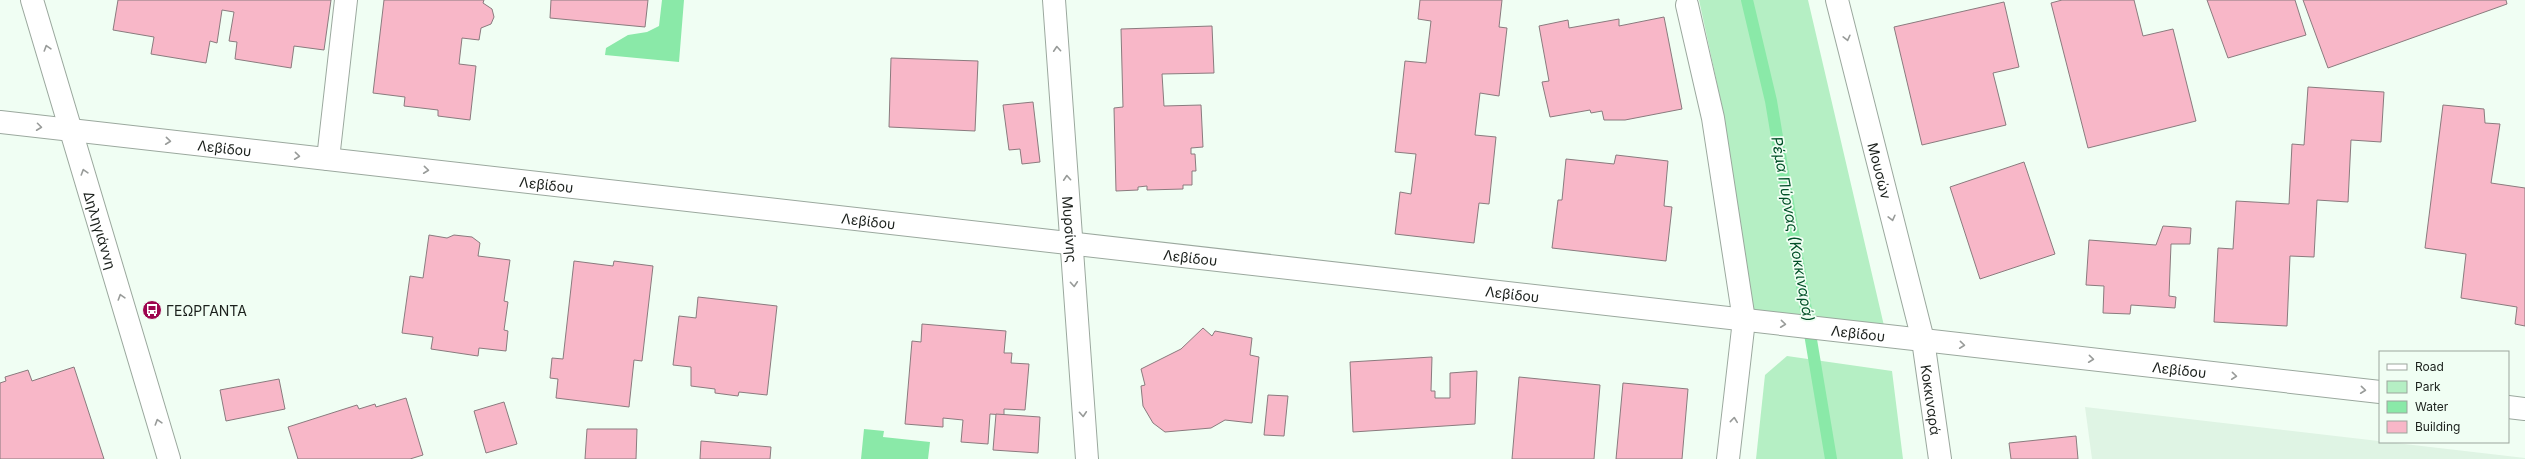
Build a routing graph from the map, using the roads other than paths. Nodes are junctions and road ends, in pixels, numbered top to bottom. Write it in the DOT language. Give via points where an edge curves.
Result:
graph roads {
  1 [pos="32,0"];
  2 [pos="346,0"];
  3 [pos="1054,0"];
  4 [pos="1837,0"];
  5 [pos="1687,5"];
  6 [pos="0,122"];
  7 [pos="72,130"];
  8 [pos="328,159"];
  9 [pos="1072,245"];
  10 [pos="1744,320"];
  11 [pos="1923,340"];
  12 [pos="2379,392"];
  13 [pos="2509,407"];
  14 [pos="2525,409"];
  15 [pos="169,459"];
  16 [pos="1087,459"];
  17 [pos="1728,459"];
  18 [pos="1940,459"];
  7 -- 1 [label="street, Δηληγιάννη, one-way"];
  2 -- 8 [label="street"];
  9 -- 3 [label="street, Μυρσίνης, one-way"];
  4 -- 11 [label="street, Μουσών, one-way"];
  5 -- 10 [label="street" via="1713,118"];
  6 -- 7 [label="street, Λεβίδου, one-way"];
  7 -- 8 [label="street, Λεβίδου, one-way"];
  15 -- 7 [label="street, Δηληγιάννη, one-way"];
  8 -- 9 [label="street, Λεβίδου, one-way"];
  9 -- 10 [label="street, Λεβίδου"];
  9 -- 16 [label="street, Μυρσίνης, one-way"];
  10 -- 11 [label="street, Λεβίδου, one-way"];
  17 -- 10 [label="street, one-way"];
  11 -- 12 [label="street, Λεβίδου, one-way"];
  11 -- 18 [label="street, Κοκκιναρά"];
  13 -- 14 [label="street"];
}
